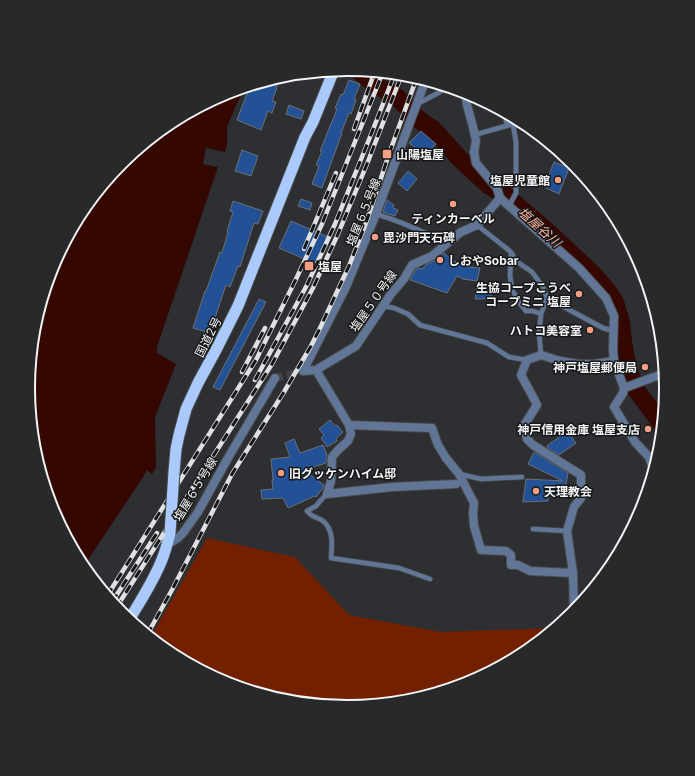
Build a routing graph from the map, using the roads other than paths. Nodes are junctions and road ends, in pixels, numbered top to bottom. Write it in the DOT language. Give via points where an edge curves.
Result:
graph roads {
  1 [pos="332,76"];
  2 [pos="424,85"];
  3 [pos="442,90"];
  4 [pos="466,98"];
  5 [pos="417,104"];
  6 [pos="508,119"];
  7 [pos="510,125"];
  8 [pos="517,125"];
  9 [pos="474,135"];
  10 [pos="498,193"];
  11 [pos="511,202"];
  12 [pos="376,214"];
  13 [pos="477,225"];
  14 [pos="447,243"];
  15 [pos="511,252"];
  16 [pos="547,298"];
  17 [pos="383,306"];
  18 [pos="541,314"];
  19 [pos="614,331"];
  20 [pos="541,355"];
  21 [pos="526,360"];
  22 [pos="614,361"];
  23 [pos="316,370"];
  24 [pos="659,375"];
  25 [pos="275,378"];
  26 [pos="626,387"];
  27 [pos="349,424"];
  28 [pos="651,462"];
  29 [pos="459,474"];
  30 [pos="522,478"];
  31 [pos="456,484"];
  32 [pos="327,494"];
  33 [pos="533,529"];
  34 [pos="567,531"];
  35 [pos="167,545"];
  36 [pos="573,573"];
  37 [pos="430,579"];
  38 [pos="574,603"];
  39 [pos="133,615"];
  1 -- 35 [label="highway, 国道2号, bridge" via="238,306 186,409 178,436"];
  2 -- 5 [label="street, 塩屋６５号線"];
  3 -- 5 [label="lane"];
  4 -- 9 [label="street"];
  5 -- 12 [label="street, 塩屋６５号線"];
  6 -- 7 [label="lane"];
  7 -- 8 [label="lane"];
  7 -- 9 [label="lane"];
  7 -- 11 [label="lane" via="516,142 516,193"];
  9 -- 10 [label="street" via="476,163"];
  10 -- 11 [label="street"];
  10 -- 13 [label="street, 塩屋５０号線"];
  11 -- 19 [label="street" via="606,298 614,316"];
  12 -- 14 [label="lane"];
  12 -- 23 [label="street, 塩屋６５号線" via="346,287 303,371"];
  13 -- 14 [label="street, 塩屋５０号線" via="460,232"];
  13 -- 15 [label="lane"];
  14 -- 17 [label="street, 塩屋５０号線" via="432,256 412,265"];
  15 -- 16 [label="lane" via="516,261 532,272 543,287"];
  15 -- 18 [label="lane" via="512,289 526,311"];
  16 -- 18 [label="lane"];
  16 -- 19 [label="lane" via="603,328"];
  17 -- 21 [label="lane" via="408,314 420,325 487,343 509,357"];
  17 -- 23 [label="street, 塩屋５０号線" via="356,346"];
  18 -- 20 [label="lane"];
  19 -- 22 [label="street"];
  20 -- 21 [label="street"];
  20 -- 22 [label="street" via="578,364"];
  21 -- 34 [label="street" via="521,375 537,405 523,426 527,439 581,475 581,498 574,507"];
  22 -- 26 [label="street"];
  23 -- 27 [label="street"];
  24 -- 26 [label="street"];
  25 -- 35 [label="street, 塩屋６５号線" via="198,512 183,533"];
  26 -- 28 [label="street" via="614,407"];
  27 -- 29 [label="street" via="432,428 438,445"];
  27 -- 32 [label="street" via="351,434 348,441 332,457 331,481"];
  29 -- 30 [label="lane" via="481,479"];
  29 -- 36 [label="street" via="474,503 474,526 481,550 506,552 511,555 511,565 530,571"];
  31 -- 32 [label="street"];
  32 -- 37 [label="lane" via="316,506 307,511 311,516 324,521 332,533 331,558 399,568"];
  33 -- 34 [label="lane"];
  34 -- 36 [label="street"];
  35 -- 39 [label="highway, 国道2号" via="158,569"];
  36 -- 38 [label="street"];
}
